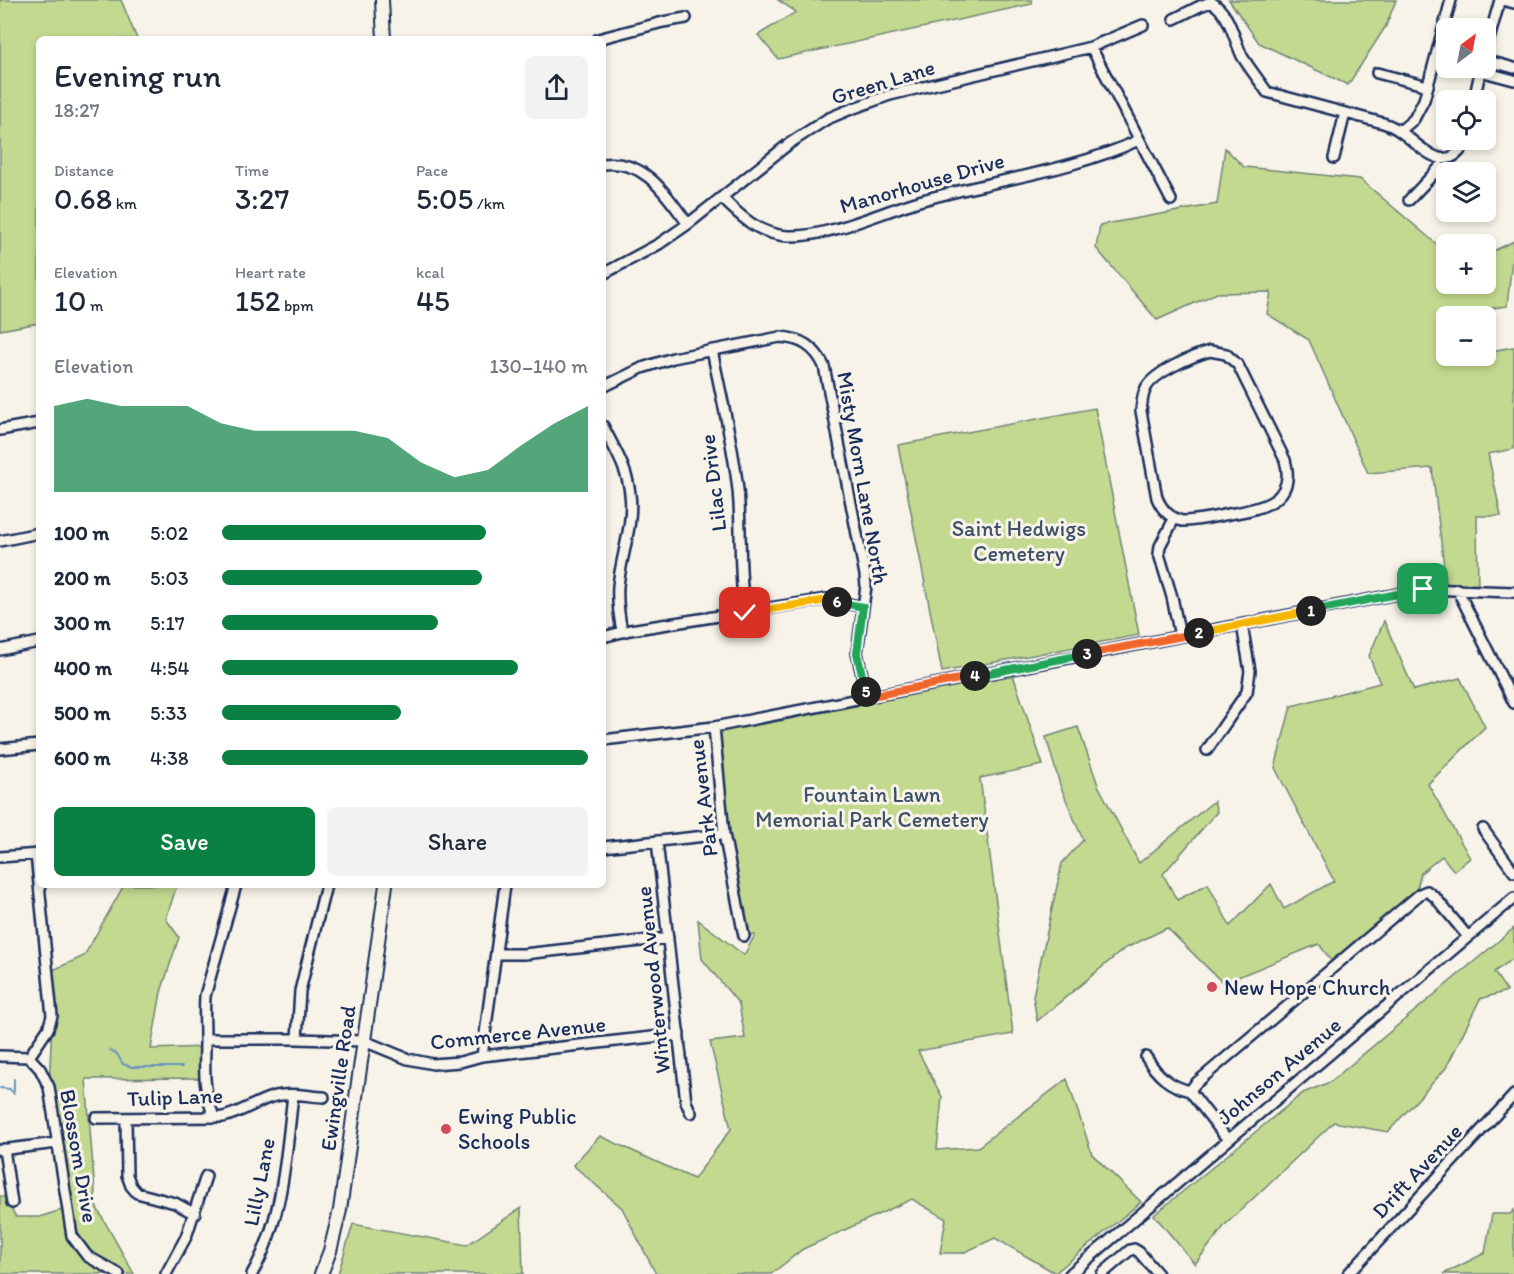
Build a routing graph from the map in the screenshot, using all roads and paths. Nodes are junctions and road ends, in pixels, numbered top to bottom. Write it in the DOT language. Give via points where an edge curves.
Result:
graph roads {
  1 [pos="382,0"];
  2 [pos="1451,0"];
  3 [pos="1501,0"];
  4 [pos="1514,3"];
  5 [pos="686,18"];
  6 [pos="1496,18"];
  7 [pos="1174,19"];
  8 [pos="1143,25"];
  9 [pos="384,36"];
  10 [pos="606,37"];
  11 [pos="1091,47"];
  12 [pos="1496,63"];
  13 [pos="1514,68"];
  14 [pos="1377,73"];
  15 [pos="1496,74"];
  16 [pos="1514,80"];
  17 [pos="1428,86"];
  18 [pos="1345,113"];
  19 [pos="1400,131"];
  20 [pos="1139,140"];
  21 [pos="1458,150"];
  22 [pos="1334,158"];
  23 [pos="606,164"];
  24 [pos="1436,171"];
  25 [pos="722,198"];
  26 [pos="1171,200"];
  27 [pos="1409,200"];
  28 [pos="688,224"];
  29 [pos="606,272"];
  30 [pos="712,350"];
  31 [pos="606,386"];
  32 [pos="36,424"];
  33 [pos="0,430"];
  34 [pos="606,432"];
  35 [pos="1174,519"];
  36 [pos="36,534"];
  37 [pos="0,541"];
  38 [pos="1457,589"];
  39 [pos="1514,592"];
  40 [pos="863,607"];
  41 [pos="745,613"];
  42 [pos="1242,625"];
  43 [pos="622,631"];
  44 [pos="606,636"];
  45 [pos="1180,636"];
  46 [pos="36,643"];
  47 [pos="0,650"];
  48 [pos="867,697"];
  49 [pos="1514,703"];
  50 [pos="714,727"];
  51 [pos="606,740"];
  52 [pos="36,745"];
  53 [pos="0,749"];
  54 [pos="1207,750"];
  55 [pos="1483,830"];
  56 [pos="724,834"];
  57 [pos="657,841"];
  58 [pos="606,847"];
  59 [pos="36,854"];
  60 [pos="0,857"];
  61 [pos="1514,872"];
  62 [pos="40,888"];
  63 [pos="235,888"];
  64 [pos="325,888"];
  65 [pos="386,888"];
  66 [pos="505,888"];
  67 [pos="1514,898"];
  68 [pos="744,936"];
  69 [pos="1468,937"];
  70 [pos="668,938"];
  71 [pos="496,954"];
  72 [pos="679,1034"];
  73 [pos="205,1039"];
  74 [pos="297,1039"];
  75 [pos="364,1041"];
  76 [pos="0,1056"];
  77 [pos="482,1056"];
  78 [pos="29,1057"];
  79 [pos="1146,1057"];
  80 [pos="1190,1091"];
  81 [pos="293,1095"];
  82 [pos="1514,1095"];
  83 [pos="324,1097"];
  84 [pos="691,1113"];
  85 [pos="214,1117"];
  86 [pos="96,1118"];
  87 [pos="126,1119"];
  88 [pos="1228,1140"];
  89 [pos="57,1143"];
  90 [pos="2,1149"];
  91 [pos="206,1176"];
  92 [pos="4,1177"];
  93 [pos="12,1203"];
  94 [pos="195,1214"];
  95 [pos="119,1274"];
  96 [pos="166,1274"];
  97 [pos="252,1274"];
  98 [pos="321,1274"];
  99 [pos="1070,1274"];
  100 [pos="1102,1274"];
  101 [pos="1158,1274"];
  102 [pos="1348,1274"];
  1 -- 9 [label="main road"];
  2 -- 17 [label="street"];
  3 -- 4 [label="street"];
  3 -- 6 [label="street"];
  5 -- 10 [label="street"];
  7 -- 18 [label="street" via="1211,2 1221,8 1243,56 1267,92"];
  8 -- 11 [label="street, Green Lane"];
  11 -- 20 [label="street"];
  11 -- 25 [label="street, Green Lane" via="890,95 846,111 788,144"];
  12 -- 13 [label="street"];
  14 -- 17 [label="street"];
  15 -- 16 [label="street"];
  17 -- 19 [label="street" via="1420,110"];
  18 -- 19 [label="street"];
  18 -- 22 [label="street"];
  19 -- 21 [label="street" via="1437,158 1449,157"];
  20 -- 25 [label="street, Manorhouse Drive" via="1095,158 948,193 797,236 776,235 758,228"];
  20 -- 26 [label="street"];
  23 -- 28 [label="street" via="629,165 648,175"];
  24 -- 27 [label="street"];
  25 -- 28 [label="street, Green Lane"];
  28 -- 29 [label="street, Green Lane"];
  30 -- 31 [label="street" via="652,364"];
  30 -- 40 [label="street, Misty Morn Lane North" via="780,338 798,340 814,349 824,366 865,575"];
  30 -- 41 [label="street, Lilac Drive" via="736,475 740,584"];
  32 -- 33 [label="street"];
  34 -- 43 [label="street" via="624,469 630,496 618,586"];
  35 -- 35 [label="street" via="1192,521 1256,509 1274,501 1286,484 1285,459 1238,365 1221,351 1202,353 1158,375 1143,394 1141,411 1157,498"];
  35 -- 45 [label="street" via="1159,554"];
  36 -- 37 [label="street"];
  38 -- 39 [label="street"];
  38 -- 42 [label="street" via="1423,589"];
  38 -- 49 [label="street"];
  40 -- 41 [label="street" via="828,600"];
  40 -- 48 [label="street, Misty Morn Lane North" via="857,653"];
  41 -- 43 [label="street"];
  42 -- 45 [label="street"];
  42 -- 54 [label="street" via="1251,671 1247,692"];
  43 -- 44 [label="street"];
  45 -- 48 [label="street"];
  46 -- 47 [label="street"];
  48 -- 50 [label="street"];
  50 -- 51 [label="street"];
  50 -- 56 [label="street, Park Avenue"];
  52 -- 53 [label="street"];
  55 -- 61 [label="street"];
  56 -- 57 [label="street"];
  56 -- 68 [label="street, Park Avenue"];
  57 -- 58 [label="street"];
  57 -- 70 [label="street, Winterwood Avenue"];
  59 -- 60 [label="street"];
  62 -- 78 [label="street" via="52,1016"];
  63 -- 73 [label="street" via="205,996"];
  64 -- 74 [label="street" via="302,985"];
  65 -- 75 [label="main road, Ewingville Road"];
  66 -- 71 [label="street"];
  67 -- 69 [label="street, Johnson Avenue"];
  69 -- 80 [label="street" via="1435,897 1427,891 1420,894"];
  69 -- 88 [label="street, Johnson Avenue"];
  70 -- 71 [label="street"];
  70 -- 72 [label="street, Winterwood Avenue"];
  71 -- 77 [label="street"];
  72 -- 77 [label="street, Commerce Avenue"];
  72 -- 84 [label="street, Winterwood Avenue" via="686,1102"];
  73 -- 74 [label="street"];
  73 -- 85 [label="street" via="204,1082"];
  74 -- 75 [label="street"];
  75 -- 77 [label="street, Commerce Avenue" via="433,1065"];
  75 -- 98 [label="main road, Ewingville Road" via="340,1210"];
  76 -- 78 [label="street"];
  78 -- 89 [label="street, Blossom Drive" via="49,1087"];
  79 -- 80 [label="street" via="1165,1080"];
  80 -- 88 [label="street"];
  81 -- 83 [label="street, Tulip Lane"];
  81 -- 85 [label="street, Tulip Lane" via="271,1097 231,1115"];
  81 -- 97 [label="street, Lilly Lane" via="277,1209"];
  82 -- 102 [label="street, Drift Avenue"];
  85 -- 87 [label="street, Tulip Lane"];
  86 -- 87 [label="street, Tulip Lane"];
  87 -- 94 [label="street" via="127,1175 131,1186 137,1192 176,1203"];
  88 -- 99 [label="street, Johnson Avenue"];
  89 -- 90 [label="street"];
  89 -- 95 [label="street, Blossom Drive" via="72,1236 87,1256"];
  90 -- 92 [label="street"];
  91 -- 94 [label="street"];
  92 -- 93 [label="street"];
  94 -- 96 [label="street"];
  100 -- 101 [label="street" via="1134,1249"];
}
